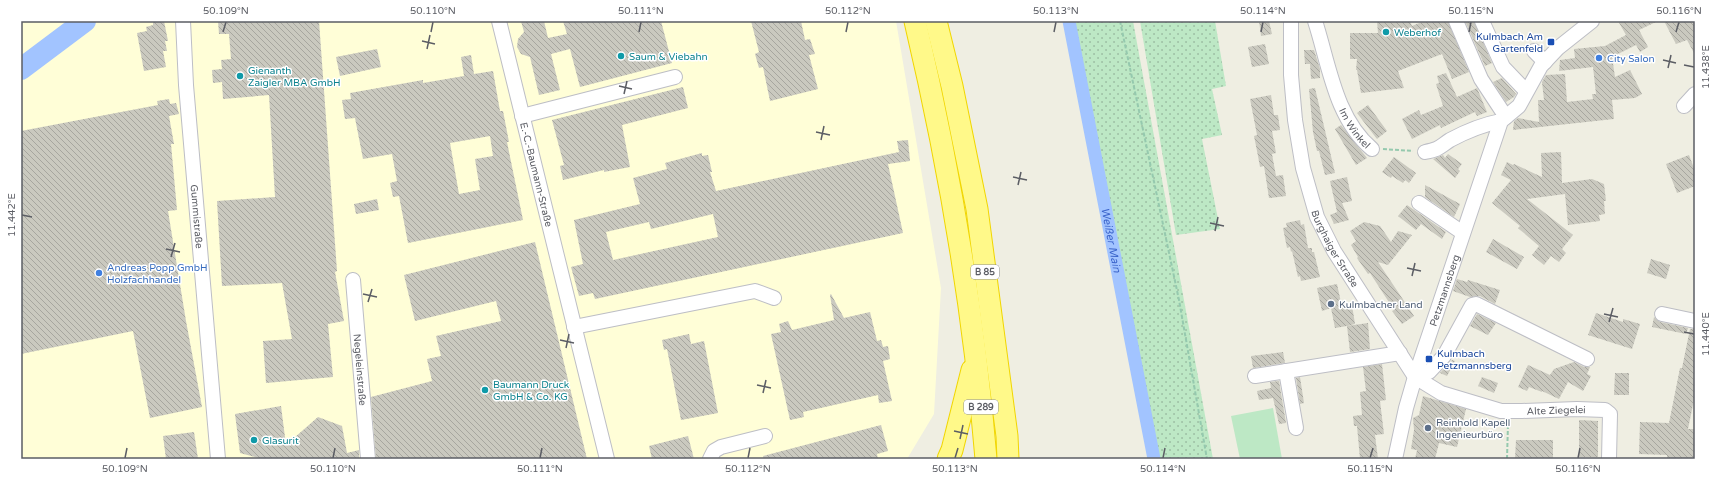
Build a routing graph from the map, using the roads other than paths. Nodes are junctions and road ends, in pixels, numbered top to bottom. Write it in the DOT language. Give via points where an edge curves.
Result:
graph roads {
  1 [pos="183,21"];
  2 [pos="499,21"];
  3 [pos="915,21"];
  4 [pos="936,21"];
  5 [pos="1291,21"];
  6 [pos="1315,21"];
  7 [pos="1456,21"];
  8 [pos="1482,21"];
  9 [pos="1592,21"];
  10 [pos="1534,51"];
  11 [pos="1545,62"];
  12 [pos="675,77"];
  13 [pos="1526,91"];
  14 [pos="1695,94"];
  15 [pos="1684,106"];
  16 [pos="522,116"];
  17 [pos="1504,119"];
  18 [pos="1372,148"];
  19 [pos="1425,152"];
  20 [pos="1419,203"];
  21 [pos="1463,233"];
  22 [pos="352,280"];
  23 [pos="774,298"];
  24 [pos="1662,314"];
  25 [pos="1695,321"];
  26 [pos="574,327"];
  27 [pos="1400,353"];
  28 [pos="976,354"];
  29 [pos="1587,359"];
  30 [pos="1286,371"];
  31 [pos="1255,376"];
  32 [pos="1414,378"];
  33 [pos="1296,428"];
  34 [pos="765,436"];
  35 [pos="218,459"];
  36 [pos="368,459"];
  37 [pos="607,459"];
  38 [pos="710,459"];
  39 [pos="948,459"];
  40 [pos="986,459"];
  41 [pos="1008,459"];
  42 [pos="1395,459"];
  43 [pos="1609,459"];
  1 -- 35 [label="street, Gummistraße" via="186,85"];
  2 -- 16 [label="street, E.-C.-Baumann-Straße"];
  3 -- 28 [label="highway, B 85" via="956,222"];
  4 -- 41 [label="highway, B 85" via="977,209"];
  5 -- 27 [label="street, Burghaiger Straße" via="1291,74 1295,120 1303,168 1317,217 1334,251"];
  6 -- 18 [label="street, Im Winkel" via="1340,105 1362,140"];
  7 -- 17 [label="street" via="1480,79"];
  8 -- 13 [label="street" via="1503,67"];
  9 -- 11 [label="street, Petzmannsberg" via="1558,48"];
  10 -- 11 [label="street"];
  11 -- 13 [label="street, Petzmannsberg"];
  12 -- 16 [label="street"];
  13 -- 17 [label="street, Petzmannsberg" via="1519,106"];
  14 -- 15 [label="street"];
  16 -- 26 [label="street, E.-C.-Baumann-Straße"];
  17 -- 19 [label="street" via="1451,140 1438,150"];
  17 -- 21 [label="street, Petzmannsberg"];
  20 -- 21 [label="street"];
  21 -- 32 [label="street, Petzmannsberg"];
  22 -- 36 [label="street, Negeleinstraße"];
  23 -- 26 [label="street" via="755,291"];
  24 -- 25 [label="street"];
  26 -- 37 [label="street, E.-C.-Baumann-Straße"];
  27 -- 30 [label="street"];
  27 -- 32 [label="street, Burghaiger Straße"];
  28 -- 39 [label="highway"];
  28 -- 40 [label="highway, B 289"];
  29 -- 32 [label="street" via="1476,304 1472,305 1444,356 1429,372"];
  30 -- 31 [label="street"];
  30 -- 33 [label="street"];
  32 -- 42 [label="street"];
  32 -- 43 [label="street, Alte Ziegelei" via="1441,393 1501,411 1605,410 1610,414"];
  34 -- 38 [label="street" via="721,447 714,451"];
}
